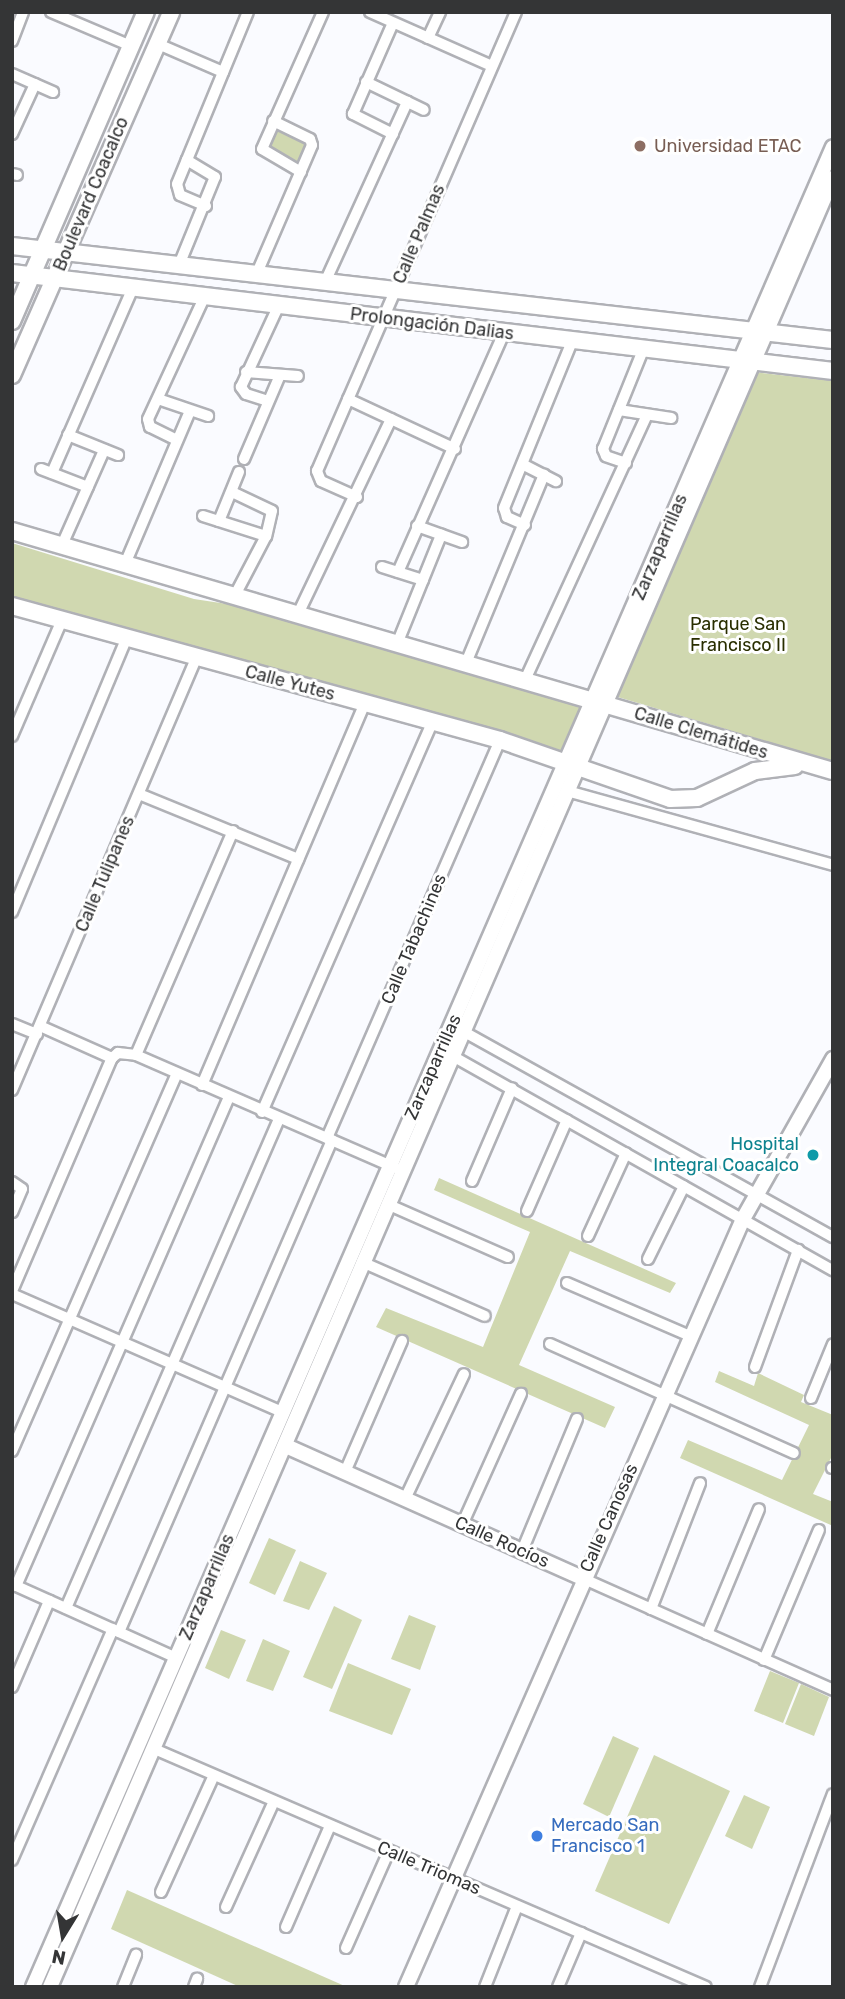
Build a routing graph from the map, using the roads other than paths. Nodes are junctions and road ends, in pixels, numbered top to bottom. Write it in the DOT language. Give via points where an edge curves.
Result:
graph roads {
  1 [pos="23,12"];
  2 [pos="51,12"];
  3 [pos="146,12"];
  4 [pos="171,12"];
  5 [pos="248,12"];
  6 [pos="323,12"];
  7 [pos="370,12"];
  8 [pos="440,12"];
  9 [pos="516,12"];
  10 [pos="66,15"];
  11 [pos="393,23"];
  12 [pos="428,38"];
  13 [pos="12,41"];
  14 [pos="158,44"];
  15 [pos="131,46"];
  16 [pos="492,66"];
  17 [pos="223,72"];
  18 [pos="12,74"];
  19 [pos="366,82"];
  20 [pos="35,84"];
  21 [pos="53,92"];
  22 [pos="407,102"];
  23 [pos="18,108"];
  24 [pos="424,110"];
  25 [pos="273,121"];
  26 [pos="12,134"];
  27 [pos="393,134"];
  28 [pos="833,147"];
  29 [pos="187,160"];
  30 [pos="301,172"];
  31 [pos="833,178"];
  32 [pos="206,206"];
  33 [pos="12,246"];
  34 [pos="41,250"];
  35 [pos="66,253"];
  36 [pos="179,265"];
  37 [pos="12,273"];
  38 [pos="257,273"];
  39 [pos="33,276"];
  40 [pos="54,280"];
  41 [pos="326,280"];
  42 [pos="396,289"];
  43 [pos="132,290"];
  44 [pos="204,298"];
  45 [pos="278,307"];
  46 [pos="384,318"];
  47 [pos="12,321"];
  48 [pos="759,332"];
  49 [pos="504,333"];
  50 [pos="833,340"];
  51 [pos="572,341"];
  52 [pos="643,350"];
  53 [pos="747,361"];
  54 [pos="833,371"];
  55 [pos="246,372"];
  56 [pos="12,375"];
  57 [pos="280,375"];
  58 [pos="298,376"];
  59 [pos="158,399"];
  60 [pos="348,399"];
  61 [pos="268,401"];
  62 [pos="619,410"];
  63 [pos="190,411"];
  64 [pos="647,415"];
  65 [pos="208,416"];
  66 [pos="671,418"];
  67 [pos="391,419"];
  68 [pos="68,435"];
  69 [pos="177,440"];
  70 [pos="455,449"];
  71 [pos="104,450"];
  72 [pos="118,455"];
  73 [pos="244,459"];
  74 [pos="626,463"];
  75 [pos="524,465"];
  76 [pos="40,469"];
  77 [pos="239,472"];
  78 [pos="52,473"];
  79 [pos="544,475"];
  80 [pos="556,481"];
  81 [pos="88,487"];
  82 [pos="232,492"];
  83 [pos="357,497"];
  84 [pos="203,516"];
  85 [pos="219,521"];
  86 [pos="525,525"];
  87 [pos="417,526"];
  88 [pos="12,531"];
  89 [pos="441,535"];
  90 [pos="266,536"];
  91 [pos="12,540"];
  92 [pos="462,542"];
  93 [pos="58,548"];
  94 [pos="125,564"];
  95 [pos="382,567"];
  96 [pos="398,572"];
  97 [pos="422,580"];
  98 [pos="230,596"];
  99 [pos="12,606"];
  100 [pos="298,614"];
  101 [pos="62,620"];
  102 [pos="127,638"];
  103 [pos="397,644"];
  104 [pos="197,657"];
  105 [pos="466,663"];
  106 [pos="525,680"];
  107 [pos="600,702"];
  108 [pos="366,703"];
  109 [pos="433,721"];
  110 [pos="12,736"];
  111 [pos="500,740"];
  112 [pos="573,762"];
  113 [pos="808,765"];
  114 [pos="833,771"];
  115 [pos="567,791"];
  116 [pos="139,794"];
  117 [pos="233,831"];
  118 [pos="298,859"];
  119 [pos="833,864"];
  120 [pos="12,912"];
  121 [pos="12,1024"];
  122 [pos="458,1028"];
  123 [pos="38,1030"];
  124 [pos="447,1053"];
  125 [pos="136,1055"];
  126 [pos="113,1058"];
  127 [pos="833,1059"];
  128 [pos="176,1075"];
  129 [pos="202,1085"];
  130 [pos="512,1088"];
  131 [pos="12,1090"];
  132 [pos="229,1097"];
  133 [pos="262,1112"];
  134 [pos="279,1119"];
  135 [pos="567,1120"];
  136 [pos="330,1139"];
  137 [pos="626,1153"];
  138 [pos="396,1168"];
  139 [pos="472,1181"];
  140 [pos="12,1182"];
  141 [pos="684,1186"];
  142 [pos="757,1196"];
  143 [pos="387,1204"];
  144 [pos="527,1211"];
  145 [pos="12,1212"];
  146 [pos="743,1219"];
  147 [pos="588,1236"];
  148 [pos="833,1237"];
  149 [pos="798,1250"];
  150 [pos="508,1257"];
  151 [pos="648,1259"];
  152 [pos="362,1262"];
  153 [pos="833,1270"];
  154 [pos="567,1283"];
  155 [pos="12,1292"];
  156 [pos="485,1316"];
  157 [pos="70,1318"];
  158 [pos="690,1336"];
  159 [pos="121,1340"];
  160 [pos="402,1340"];
  161 [pos="833,1344"];
  162 [pos="550,1345"];
  163 [pos="174,1364"];
  164 [pos="755,1367"];
  165 [pos="464,1374"];
  166 [pos="225,1386"];
  167 [pos="521,1394"];
  168 [pos="664,1394"];
  169 [pos="811,1398"];
  170 [pos="282,1412"];
  171 [pos="577,1419"];
  172 [pos="286,1446"];
  173 [pos="12,1451"];
  174 [pos="794,1453"];
  175 [pos="345,1472"];
  176 [pos="700,1483"];
  177 [pos="405,1499"];
  178 [pos="759,1508"];
  179 [pos="462,1525"];
  180 [pos="819,1530"];
  181 [pos="522,1551"];
  182 [pos="582,1578"];
  183 [pos="14,1585"];
  184 [pos="49,1601"];
  185 [pos="66,1608"];
  186 [pos="651,1609"];
  187 [pos="116,1630"];
  188 [pos="707,1634"];
  189 [pos="177,1658"];
  190 [pos="764,1660"];
  191 [pos="12,1687"];
  192 [pos="833,1690"];
  193 [pos="152,1748"];
  194 [pos="214,1775"];
  195 [pos="833,1794"];
  196 [pos="274,1801"];
  197 [pos="330,1826"];
  198 [pos="389,1851"];
  199 [pos="12,1860"];
  200 [pos="453,1878"];
  201 [pos="161,1892"];
  202 [pos="517,1906"];
  203 [pos="226,1907"];
  204 [pos="286,1927"];
  205 [pos="581,1933"];
  206 [pos="346,1948"];
  207 [pos="136,1955"];
  208 [pos="690,1983"];
  209 [pos="33,1987"];
  210 [pos="50,1987"];
  211 [pos="123,1987"];
  212 [pos="406,1987"];
  213 [pos="485,1987"];
  214 [pos="558,1987"];
  215 [pos="706,1987"];
  216 [pos="760,1987"];
  1 -- 13 [label="street"];
  2 -- 10 [label="street"];
  3 -- 15 [label="main road, Boulevard Coacalco"];
  4 -- 14 [label="main road, Boulevard Coacalco"];
  5 -- 17 [label="street"];
  6 -- 25 [label="street"];
  7 -- 11 [label="street"];
  8 -- 12 [label="street"];
  9 -- 16 [label="street, Calle Palmas"];
  10 -- 15 [label="street"];
  11 -- 12 [label="street"];
  11 -- 19 [label="street"];
  12 -- 16 [label="street"];
  14 -- 17 [label="street"];
  14 -- 35 [label="main road, Boulevard Coacalco"];
  15 -- 34 [label="main road, Boulevard Coacalco"];
  16 -- 42 [label="street, Calle Palmas"];
  17 -- 29 [label="street"];
  18 -- 20 [label="street"];
  19 -- 22 [label="street"];
  19 -- 27 [label="street" via="353,114"];
  20 -- 21 [label="street"];
  20 -- 23 [label="street"];
  22 -- 24 [label="street"];
  22 -- 27 [label="street"];
  23 -- 26 [label="street"];
  25 -- 30 [label="street" via="262,149"];
  25 -- 30 [label="street" via="313,141"];
  27 -- 41 [label="street"];
  28 -- 48 [label="street, Zarzaparrillas"];
  29 -- 32 [label="street" via="215,177"];
  29 -- 32 [label="street" via="176,190"];
  30 -- 38 [label="street"];
  31 -- 48 [label="street, Zarzaparrillas"];
  32 -- 36 [label="street"];
  33 -- 34 [label="main road, Prolongación Dalias"];
  34 -- 35 [label="main road, Prolongación Dalias"];
  34 -- 39 [label="main road, Boulevard Coacalco"];
  35 -- 36 [label="main road, Prolongación Dalias"];
  35 -- 40 [label="main road, Boulevard Coacalco"];
  36 -- 38 [label="main road, Prolongación Dalias"];
  37 -- 39 [label="main road, Prolongación Dalias"];
  38 -- 41 [label="main road, Prolongación Dalias"];
  39 -- 40 [label="main road, Prolongación Dalias"];
  39 -- 47 [label="main road, Boulevard Coacalco"];
  40 -- 43 [label="main road, Prolongación Dalias"];
  40 -- 56 [label="main road, Boulevard Coacalco"];
  41 -- 42 [label="main road, Prolongación Dalias"];
  42 -- 46 [label="street, Calle Palmas"];
  42 -- 48 [label="main road, Prolongación Dalias"];
  43 -- 44 [label="main road, Prolongación Dalias"];
  43 -- 68 [label="street"];
  44 -- 45 [label="main road, Prolongación Dalias"];
  44 -- 59 [label="street"];
  45 -- 46 [label="main road, Prolongación Dalias"];
  45 -- 55 [label="street"];
  46 -- 49 [label="main road, Prolongación Dalias"];
  46 -- 60 [label="street, Calle Palmas"];
  48 -- 50 [label="main road, Prolongación Dalias"];
  48 -- 53 [label="street, Zarzaparrillas"];
  49 -- 51 [label="main road, Prolongación Dalias"];
  49 -- 70 [label="street"];
  51 -- 52 [label="main road, Prolongación Dalias"];
  51 -- 75 [label="street"];
  52 -- 53 [label="main road, Prolongación Dalias"];
  52 -- 62 [label="street"];
  53 -- 54 [label="main road, Prolongación Dalias"];
  53 -- 107 [label="street, Zarzaparrillas"];
  55 -- 57 [label="street"];
  55 -- 61 [label="street" via="242,391"];
  57 -- 58 [label="street"];
  57 -- 61 [label="street"];
  59 -- 63 [label="street"];
  59 -- 69 [label="street" via="148,423"];
  60 -- 67 [label="street"];
  60 -- 83 [label="street, Calle Palmas" via="317,477"];
  61 -- 73 [label="street"];
  62 -- 64 [label="street"];
  62 -- 74 [label="street" via="602,454"];
  63 -- 65 [label="street"];
  63 -- 69 [label="street"];
  64 -- 66 [label="street"];
  64 -- 74 [label="street"];
  67 -- 70 [label="street"];
  67 -- 83 [label="street"];
  68 -- 71 [label="street"];
  68 -- 78 [label="street"];
  69 -- 94 [label="street"];
  70 -- 87 [label="street"];
  71 -- 72 [label="street"];
  71 -- 81 [label="street"];
  74 -- 106 [label="street"];
  75 -- 79 [label="street"];
  75 -- 86 [label="street" via="504,513"];
  76 -- 78 [label="street"];
  77 -- 82 [label="street"];
  78 -- 81 [label="street"];
  79 -- 80 [label="street"];
  79 -- 86 [label="street"];
  81 -- 93 [label="street"];
  82 -- 85 [label="street"];
  82 -- 90 [label="street" via="270,507"];
  83 -- 100 [label="street"];
  84 -- 85 [label="street"];
  85 -- 90 [label="street"];
  86 -- 105 [label="street"];
  87 -- 89 [label="street"];
  87 -- 96 [label="street"];
  88 -- 93 [label="main road"];
  89 -- 92 [label="street"];
  89 -- 97 [label="street"];
  90 -- 98 [label="street"];
  91 -- 93 [label="main road"];
  93 -- 94 [label="main road"];
  93 -- 98 [label="main road" via="159,582"];
  94 -- 98 [label="main road"];
  95 -- 96 [label="street"];
  96 -- 97 [label="street"];
  97 -- 103 [label="street"];
  98 -- 100 [label="main road"];
  99 -- 101 [label="main road, Calle Yutes"];
  100 -- 103 [label="main road"];
  101 -- 102 [label="main road, Calle Yutes"];
  101 -- 110 [label="street"];
  102 -- 104 [label="main road, Calle Yutes"];
  102 -- 120 [label="street"];
  103 -- 105 [label="main road"];
  104 -- 108 [label="main road, Calle Yutes"];
  104 -- 116 [label="street, Calle Tulipanes"];
  105 -- 106 [label="main road"];
  106 -- 107 [label="main road"];
  107 -- 112 [label="street, Zarzaparrillas"];
  107 -- 113 [label="main road, Calle Clemátides"];
  108 -- 109 [label="main road, Calle Yutes"];
  108 -- 118 [label="street"];
  109 -- 111 [label="main road, Calle Yutes"];
  109 -- 133 [label="street"];
  111 -- 112 [label="main road, Calle Yutes"];
  111 -- 136 [label="street, Calle Tabachines"];
  112 -- 113 [label="main road, Calle Clemátides" via="684,801 764,769"];
  112 -- 115 [label="street, Zarzaparrillas"];
  112 -- 122 [label="street, Zarzaparrillas"];
  113 -- 114 [label="main road, Calle Clemátides"];
  115 -- 119 [label="street"];
  115 -- 122 [label="street, Zarzaparrillas"];
  116 -- 117 [label="street"];
  116 -- 123 [label="street, Calle Tulipanes"];
  117 -- 118 [label="street"];
  117 -- 125 [label="street"];
  118 -- 129 [label="street"];
  121 -- 123 [label="street"];
  122 -- 124 [label="street, Zarzaparrillas"];
  122 -- 142 [label="street"];
  123 -- 126 [label="street"];
  123 -- 131 [label="street, Calle Tulipanes"];
  124 -- 130 [label="street"];
  124 -- 138 [label="street, Zarzaparrillas"];
  125 -- 126 [label="street" via="125,1052"];
  125 -- 128 [label="street"];
  126 -- 155 [label="street"];
  127 -- 142 [label="street, Calle Canosas"];
  128 -- 129 [label="street"];
  128 -- 157 [label="street"];
  129 -- 132 [label="street"];
  130 -- 135 [label="street"];
  130 -- 139 [label="street"];
  132 -- 133 [label="street"];
  132 -- 159 [label="street"];
  133 -- 134 [label="street"];
  134 -- 136 [label="street"];
  134 -- 163 [label="street"];
  135 -- 137 [label="street"];
  135 -- 144 [label="street"];
  136 -- 138 [label="street"];
  136 -- 166 [label="street, Calle Tabachines"];
  137 -- 141 [label="street"];
  137 -- 147 [label="street"];
  138 -- 143 [label="street, Zarzaparrillas"];
  138 -- 170 [label="street, Zarzaparrillas"];
  140 -- 145 [label="street" via="22,1189"];
  141 -- 146 [label="street"];
  141 -- 151 [label="street"];
  142 -- 146 [label="street, Calle Canosas"];
  142 -- 148 [label="street"];
  143 -- 150 [label="street"];
  143 -- 152 [label="street, Zarzaparrillas"];
  146 -- 149 [label="street"];
  146 -- 158 [label="street, Calle Canosas"];
  149 -- 153 [label="street"];
  149 -- 164 [label="street"];
  152 -- 156 [label="street"];
  152 -- 172 [label="street, Zarzaparrillas"];
  154 -- 158 [label="street"];
  155 -- 157 [label="street"];
  157 -- 159 [label="street"];
  157 -- 173 [label="street"];
  158 -- 168 [label="street, Calle Canosas"];
  159 -- 163 [label="street"];
  159 -- 183 [label="street"];
  160 -- 175 [label="street"];
  161 -- 169 [label="street"];
  162 -- 168 [label="street"];
  163 -- 166 [label="street"];
  163 -- 185 [label="street"];
  165 -- 177 [label="street"];
  166 -- 170 [label="street"];
  166 -- 187 [label="street, Calle Tabachines"];
  167 -- 179 [label="street"];
  168 -- 174 [label="street"];
  168 -- 182 [label="street, Calle Canosas"];
  170 -- 189 [label="street, Zarzaparrillas"];
  171 -- 181 [label="street"];
  172 -- 175 [label="street, Calle Rocíos"];
  172 -- 193 [label="street, Zarzaparrillas"];
  175 -- 177 [label="street, Calle Rocíos"];
  176 -- 186 [label="street"];
  177 -- 179 [label="street, Calle Rocíos"];
  178 -- 188 [label="street"];
  179 -- 181 [label="street, Calle Rocíos"];
  180 -- 190 [label="street"];
  181 -- 182 [label="street, Calle Rocíos"];
  182 -- 186 [label="street, Calle Rocíos"];
  182 -- 200 [label="street, Calle Canosas"];
  183 -- 184 [label="street"];
  184 -- 185 [label="street"];
  184 -- 191 [label="street"];
  185 -- 187 [label="street"];
  186 -- 188 [label="street, Calle Rocíos"];
  187 -- 189 [label="street"];
  187 -- 199 [label="street, Calle Tabachines"];
  188 -- 190 [label="street, Calle Rocíos"];
  189 -- 209 [label="street, Zarzaparrillas"];
  190 -- 192 [label="street, Calle Rocíos"];
  193 -- 194 [label="street, Calle Triomas"];
  193 -- 210 [label="street, Zarzaparrillas"];
  194 -- 196 [label="street, Calle Triomas"];
  194 -- 201 [label="street"];
  195 -- 216 [label="street"];
  196 -- 197 [label="street, Calle Triomas"];
  196 -- 203 [label="street"];
  197 -- 198 [label="street, Calle Triomas"];
  197 -- 204 [label="street"];
  198 -- 200 [label="street, Calle Triomas"];
  198 -- 206 [label="street"];
  200 -- 202 [label="street, Calle Triomas"];
  200 -- 212 [label="street, Calle Canosas"];
  202 -- 205 [label="street, Calle Triomas"];
  202 -- 213 [label="street"];
  205 -- 208 [label="street, Calle Triomas"];
  205 -- 214 [label="street"];
  207 -- 211 [label="street"];
  208 -- 215 [label="street, Calle Triomas"];
}
